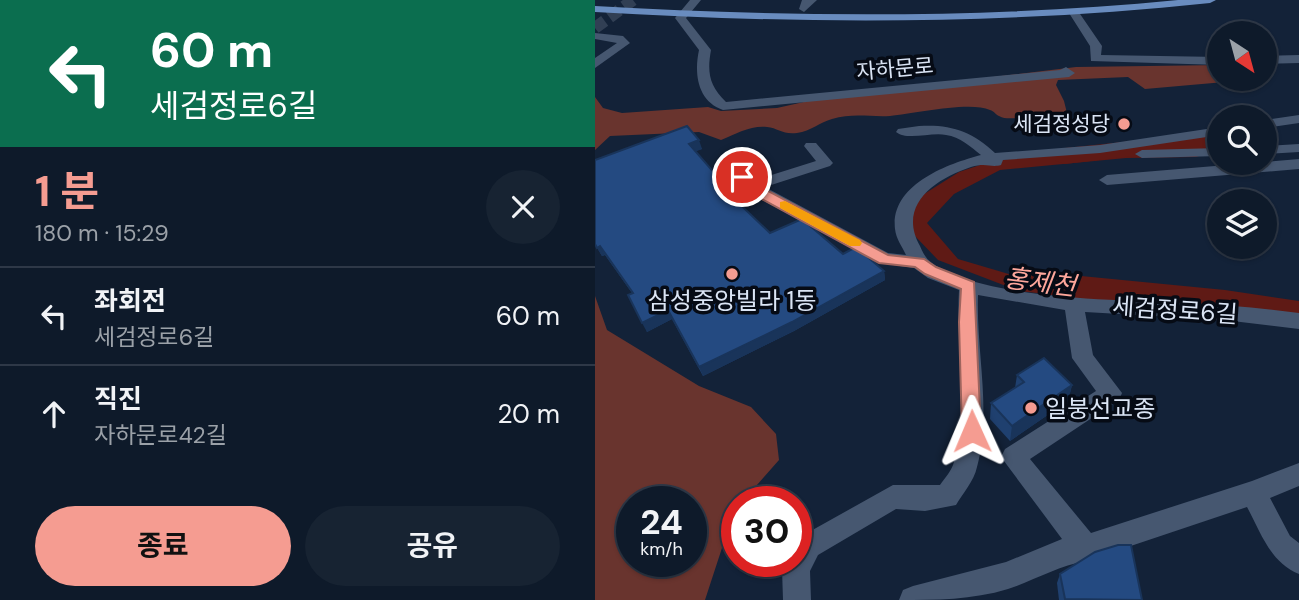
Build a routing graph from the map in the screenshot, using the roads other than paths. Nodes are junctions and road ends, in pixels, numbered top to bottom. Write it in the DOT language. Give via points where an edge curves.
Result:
graph roads {
  1 [pos="1135,0"];
  2 [pos="1210,0"];
  3 [pos="595,1"];
  4 [pos="808,4"];
  5 [pos="1068,6"];
  6 [pos="688,7"];
  7 [pos="595,9"];
  8 [pos="595,36"];
  9 [pos="1299,59"];
  10 [pos="1277,60"];
  11 [pos="1207,61"];
  12 [pos="595,64"];
  13 [pos="1066,71"];
  14 [pos="1299,119"];
  15 [pos="1277,122"];
  16 [pos="903,132"];
  17 [pos="1207,133"];
  18 [pos="811,146"];
  19 [pos="1299,148"];
  20 [pos="1277,149"];
  21 [pos="1207,152"];
  22 [pos="736,158"];
  23 [pos="996,162"];
  24 [pos="1299,164"];
  25 [pos="1107,180"];
  26 [pos="753,186"];
  27 [pos="919,262"];
  28 [pos="969,286"];
  29 [pos="1074,304"];
  30 [pos="1299,321"];
  31 [pos="1299,474"];
  32 [pos="1253,493"];
  33 [pos="1086,548"];
  34 [pos="1299,560"];
  35 [pos="797,600"];
  36 [pos="913,600"];
  1 -- 5 [label="main road"];
  2 -- 5 [label="main road"];
  3 -- 6 [label="main road"];
  4 -- 5 [label="main road"];
  4 -- 6 [label="main road"];
  5 -- 6 [label="main road" via="799,18"];
  5 -- 11 [label="street" via="1096,46 1095,58"];
  6 -- 7 [label="main road"];
  6 -- 13 [label="street, 자하문로" via="682,23 705,50 701,70 708,92 723,106 1069,73"];
  8 -- 12 [label="street" via="619,38 624,43"];
  9 -- 10 [label="street"];
  14 -- 15 [label="street"];
  16 -- 23 [label="street" via="940,128 961,134"];
  17 -- 23 [label="street"];
  18 -- 26 [label="street" via="825,163"];
  19 -- 20 [label="street"];
  21 -- 23 [label="street"];
  22 -- 26 [label="street" via="736,167"];
  23 -- 27 [label="street" via="939,176 908,200 905,235"];
  24 -- 25 [label="street"];
  26 -- 27 [label="street" via="885,259"];
  27 -- 28 [label="street, 세검정로6길"];
  28 -- 29 [label="street, 세검정로6길"];
  28 -- 35 [label="street" via="972,431 965,469 947,496 893,497 809,545 796,569"];
  29 -- 30 [label="street, 세검정로6길"];
  29 -- 33 [label="street" via="1083,358 1111,393 1013,457"];
  31 -- 32 [label="street"];
  32 -- 33 [label="street"];
  32 -- 34 [label="street" via="1281,545"];
  33 -- 36 [label="street" via="1062,552 1007,576"];
}
